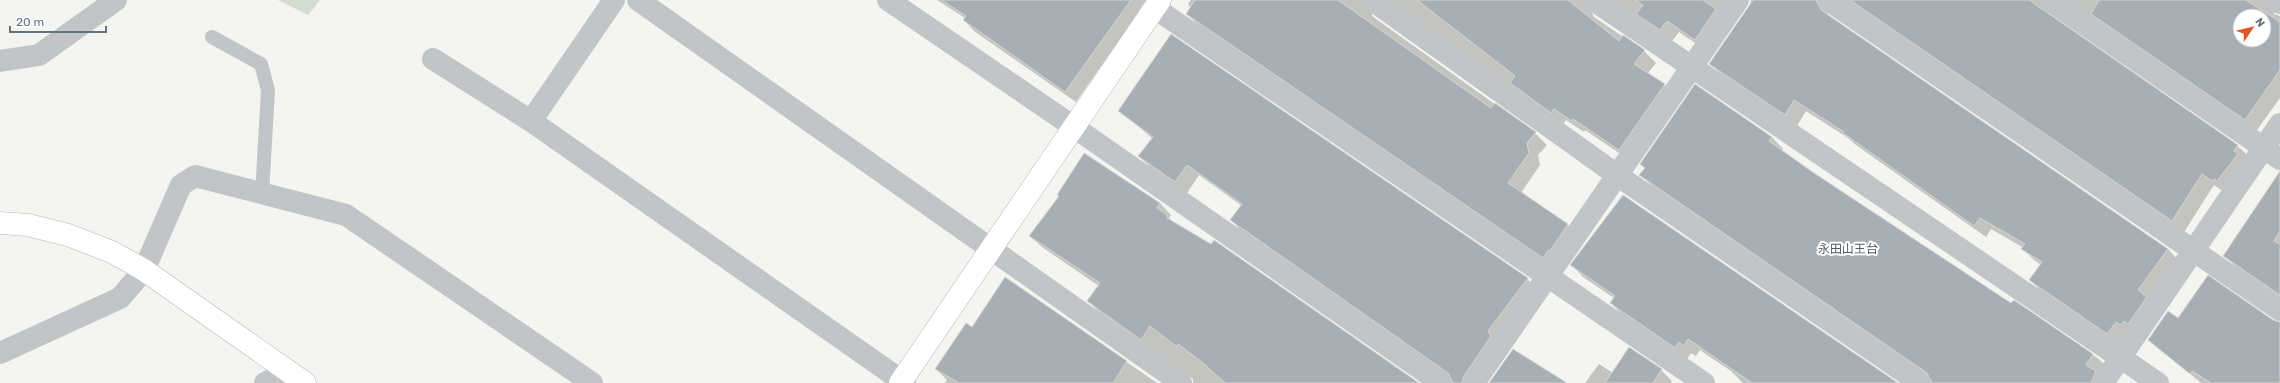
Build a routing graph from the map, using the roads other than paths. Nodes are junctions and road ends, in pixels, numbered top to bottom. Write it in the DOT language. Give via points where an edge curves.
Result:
graph roads {
  1 [pos="116,0"];
  2 [pos="614,0"];
  3 [pos="638,0"];
  4 [pos="888,0"];
  5 [pos="1372,0"];
  6 [pos="1593,0"];
  7 [pos="1738,0"];
  8 [pos="1828,0"];
  9 [pos="2049,0"];
  10 [pos="2275,0"];
  11 [pos="1153,3"];
  12 [pos="2280,3"];
  13 [pos="212,37"];
  14 [pos="433,60"];
  15 [pos="0,61"];
  16 [pos="1691,67"];
  17 [pos="531,121"];
  18 [pos="2280,124"];
  19 [pos="1074,127"];
  20 [pos="2272,153"];
  21 [pos="1618,175"];
  22 [pos="262,194"];
  23 [pos="0,223"];
  24 [pos="991,249"];
  25 [pos="2194,250"];
  26 [pos="144,270"];
  27 [pos="1548,276"];
  28 [pos="2280,310"];
  29 [pos="0,353"];
  30 [pos="2121,358"];
  31 [pos="296,377"];
  32 [pos="902,382"];
  33 [pos="265,383"];
  34 [pos="592,383"];
  35 [pos="1181,383"];
  36 [pos="1442,383"];
  37 [pos="1474,383"];
  38 [pos="1704,383"];
  39 [pos="1920,383"];
  40 [pos="2103,383"];
  41 [pos="2158,383"];
  1 -- 15 [label="street" via="39,55"];
  2 -- 17 [label="street"];
  3 -- 24 [label="street"];
  4 -- 19 [label="street"];
  5 -- 21 [label="street"];
  6 -- 16 [label="street"];
  7 -- 16 [label="street"];
  8 -- 25 [label="street"];
  9 -- 20 [label="street"];
  10 -- 12 [label="street"];
  11 -- 19 [label="street"];
  11 -- 27 [label="street"];
  13 -- 22 [label="lane" via="261,64 268,90"];
  14 -- 17 [label="street"];
  16 -- 21 [label="street"];
  16 -- 30 [label="street"];
  17 -- 32 [label="street"];
  18 -- 20 [label="street"];
  19 -- 24 [label="street"];
  19 -- 36 [label="street"];
  20 -- 25 [label="street"];
  21 -- 27 [label="street"];
  21 -- 39 [label="street"];
  22 -- 26 [label="street" via="195,176 181,185"];
  22 -- 34 [label="street" via="346,215"];
  23 -- 26 [label="street" via="28,225 68,235 112,252"];
  24 -- 32 [label="street"];
  24 -- 35 [label="street"];
  25 -- 28 [label="street"];
  25 -- 30 [label="street"];
  26 -- 29 [label="street" via="120,298"];
  26 -- 31 [label="street"];
  27 -- 37 [label="street"];
  27 -- 38 [label="street"];
  30 -- 40 [label="street"];
  30 -- 41 [label="street"];
  31 -- 33 [label="street"];
}
